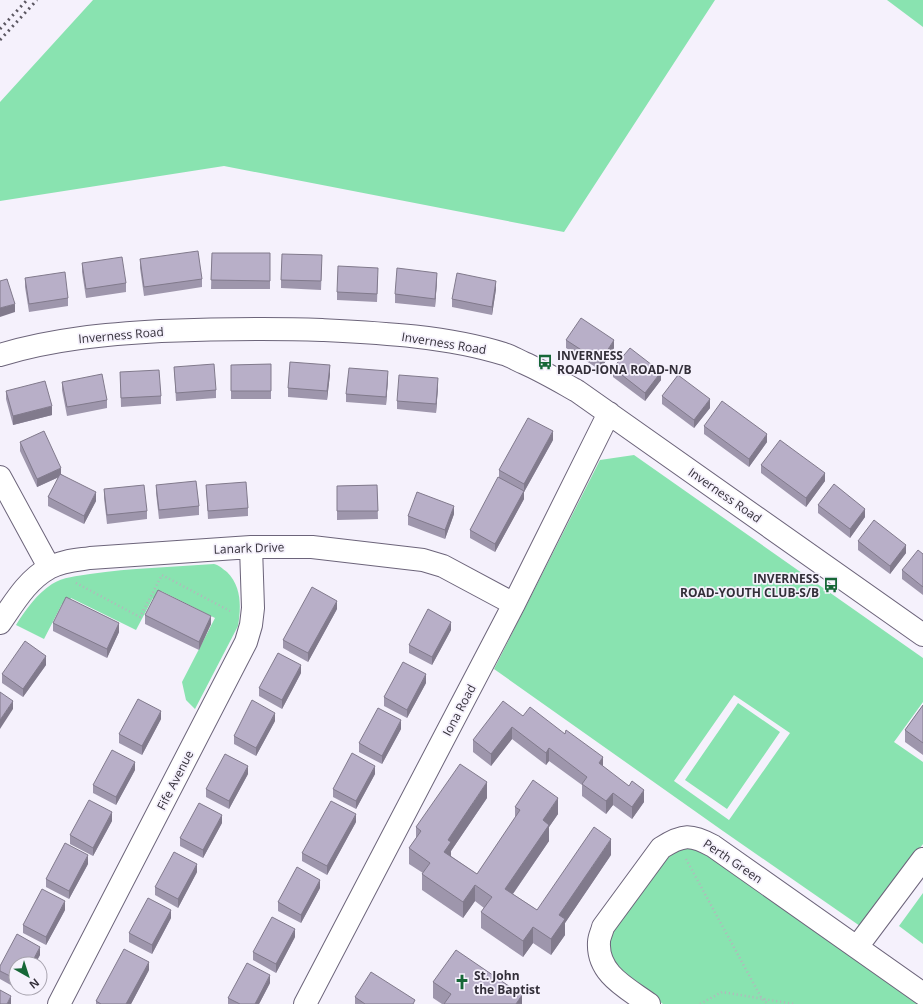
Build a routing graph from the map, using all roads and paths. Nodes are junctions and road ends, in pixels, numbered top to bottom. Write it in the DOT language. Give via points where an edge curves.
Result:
graph roads {
  1 [pos="0,355"];
  2 [pos="609,413"];
  3 [pos="0,477"];
  4 [pos="251,547"];
  5 [pos="49,568"];
  6 [pos="73,581"];
  7 [pos="514,604"];
  8 [pos="232,612"];
  9 [pos="0,623"];
  10 [pos="923,635"];
  11 [pos="683,854"];
  12 [pos="923,859"];
  13 [pos="856,947"];
  14 [pos="923,994"];
  15 [pos="762,999"];
  16 [pos="59,1004"];
  17 [pos="305,1004"];
  18 [pos="649,1004"];
  19 [pos="700,1004"];
  20 [pos="768,1004"];
  21 [pos="794,1004"];
  1 -- 2 [label="street, Inverness Road" via="70,339 137,333 242,328 362,332 459,343 505,354 552,376"];
  2 -- 7 [label="street, Iona Road"];
  2 -- 10 [label="street, Inverness Road"];
  3 -- 5 [label="street"];
  4 -- 5 [label="street, Lanark Drive" via="90,558"];
  4 -- 7 [label="street, Lanark Drive" via="312,547 423,560 443,566"];
  4 -- 16 [label="street, Fife Avenue" via="253,608 246,642"];
  5 -- 9 [label="street, Lanark Drive" via="32,580"];
  6 -- 8 [label="path" via="140,617 162,574"];
  7 -- 17 [label="street, Iona Road"];
  11 -- 15 [label="path"];
  12 -- 13 [label="street"];
  13 -- 14 [label="street, Perth Green"];
  13 -- 18 [label="street, Perth Green" via="713,846 689,836 674,840 662,848 603,928 599,941 600,955 609,974"];
  15 -- 19 [label="path" via="722,992"];
  15 -- 20 [label="path"];
  15 -- 21 [label="path"];
}
